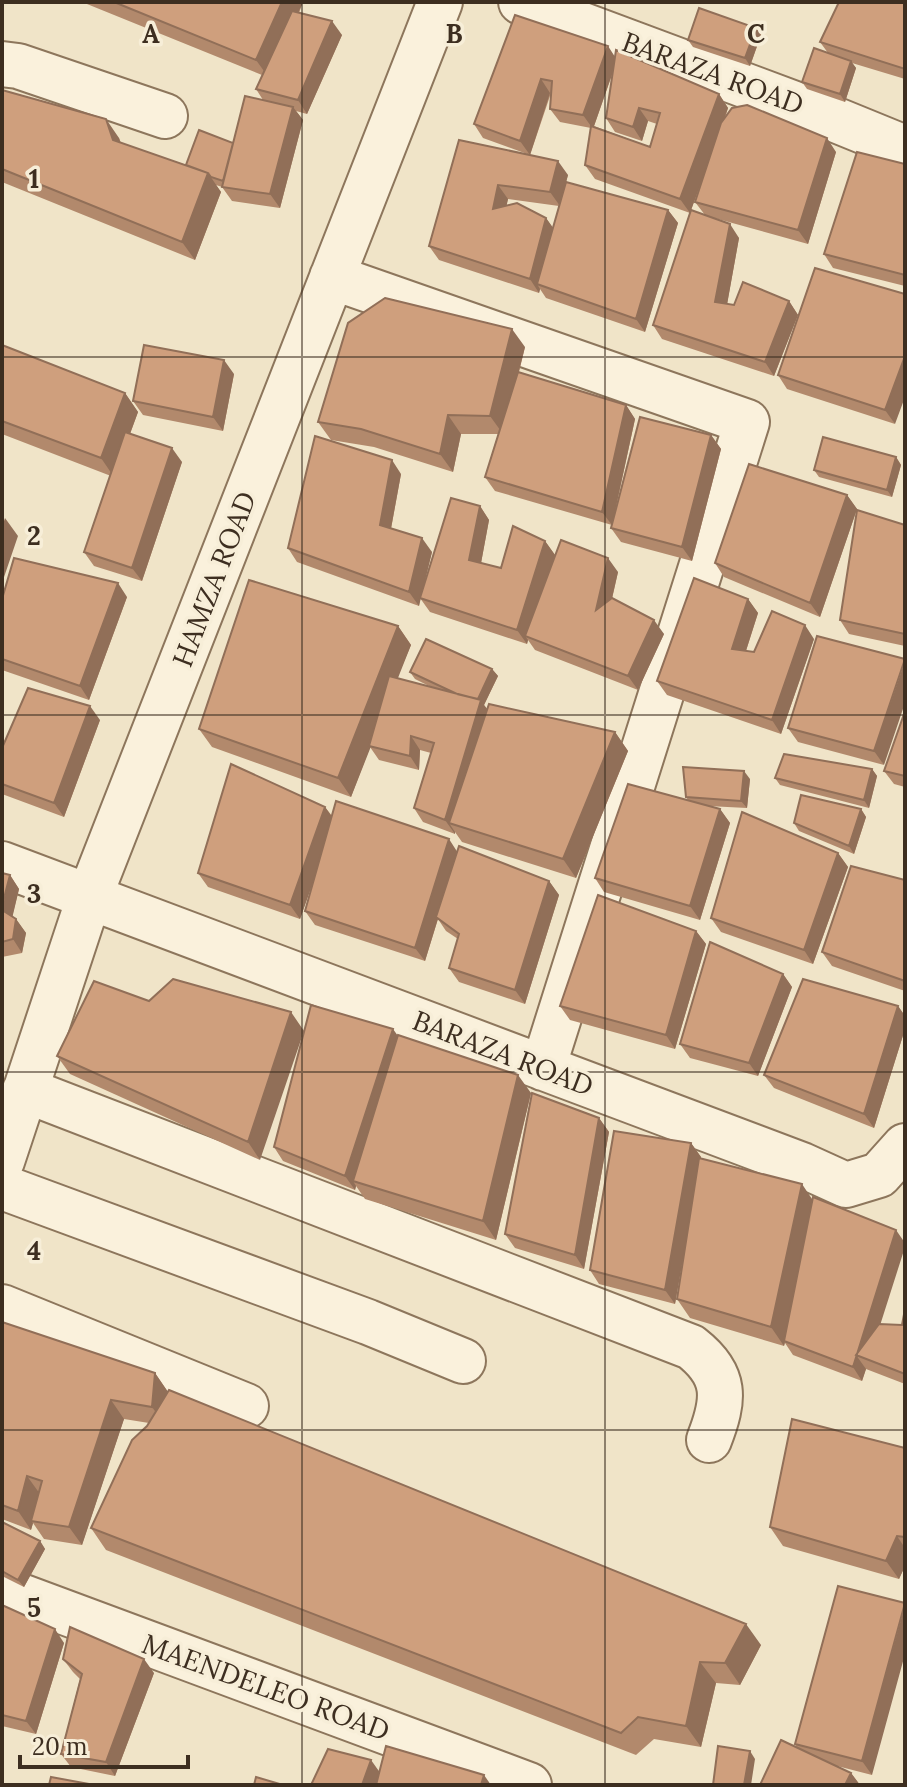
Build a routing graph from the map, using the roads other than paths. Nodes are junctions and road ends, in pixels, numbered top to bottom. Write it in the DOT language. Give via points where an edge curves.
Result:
graph roads {
  1 [pos="440,2"];
  2 [pos="521,2"];
  3 [pos="2,64"];
  4 [pos="165,116"];
  5 [pos="905,148"];
  6 [pos="332,277"];
  7 [pos="2,864"];
  8 [pos="89,898"];
  9 [pos="543,1068"];
  10 [pos="25,1090"];
  11 [pos="905,1146"];
  12 [pos="2,1161"];
  13 [pos="2,1187"];
  14 [pos="2,1307"];
  15 [pos="463,1361"];
  16 [pos="246,1406"];
  17 [pos="709,1440"];
  18 [pos="2,1589"];
  19 [pos="529,1785"];
  1 -- 6 [label="street, HAMZA ROAD"];
  2 -- 5 [label="street, BARAZA ROAD"];
  3 -- 4 [label="street"];
  6 -- 8 [label="street, HAMZA ROAD"];
  6 -- 9 [label="street" via="747,422"];
  7 -- 8 [label="street, BARAZA ROAD"];
  8 -- 9 [label="street, BARAZA ROAD"];
  8 -- 10 [label="street, HAMZA ROAD"];
  9 -- 11 [label="street, BARAZA ROAD" via="846,1185 879,1175"];
  10 -- 12 [label="street, HAMZA ROAD"];
  10 -- 17 [label="street" via="691,1347 709,1361 720,1382 718,1418"];
  13 -- 15 [label="street"];
  14 -- 16 [label="street"];
  18 -- 19 [label="street, MAENDELEO ROAD"];
}
